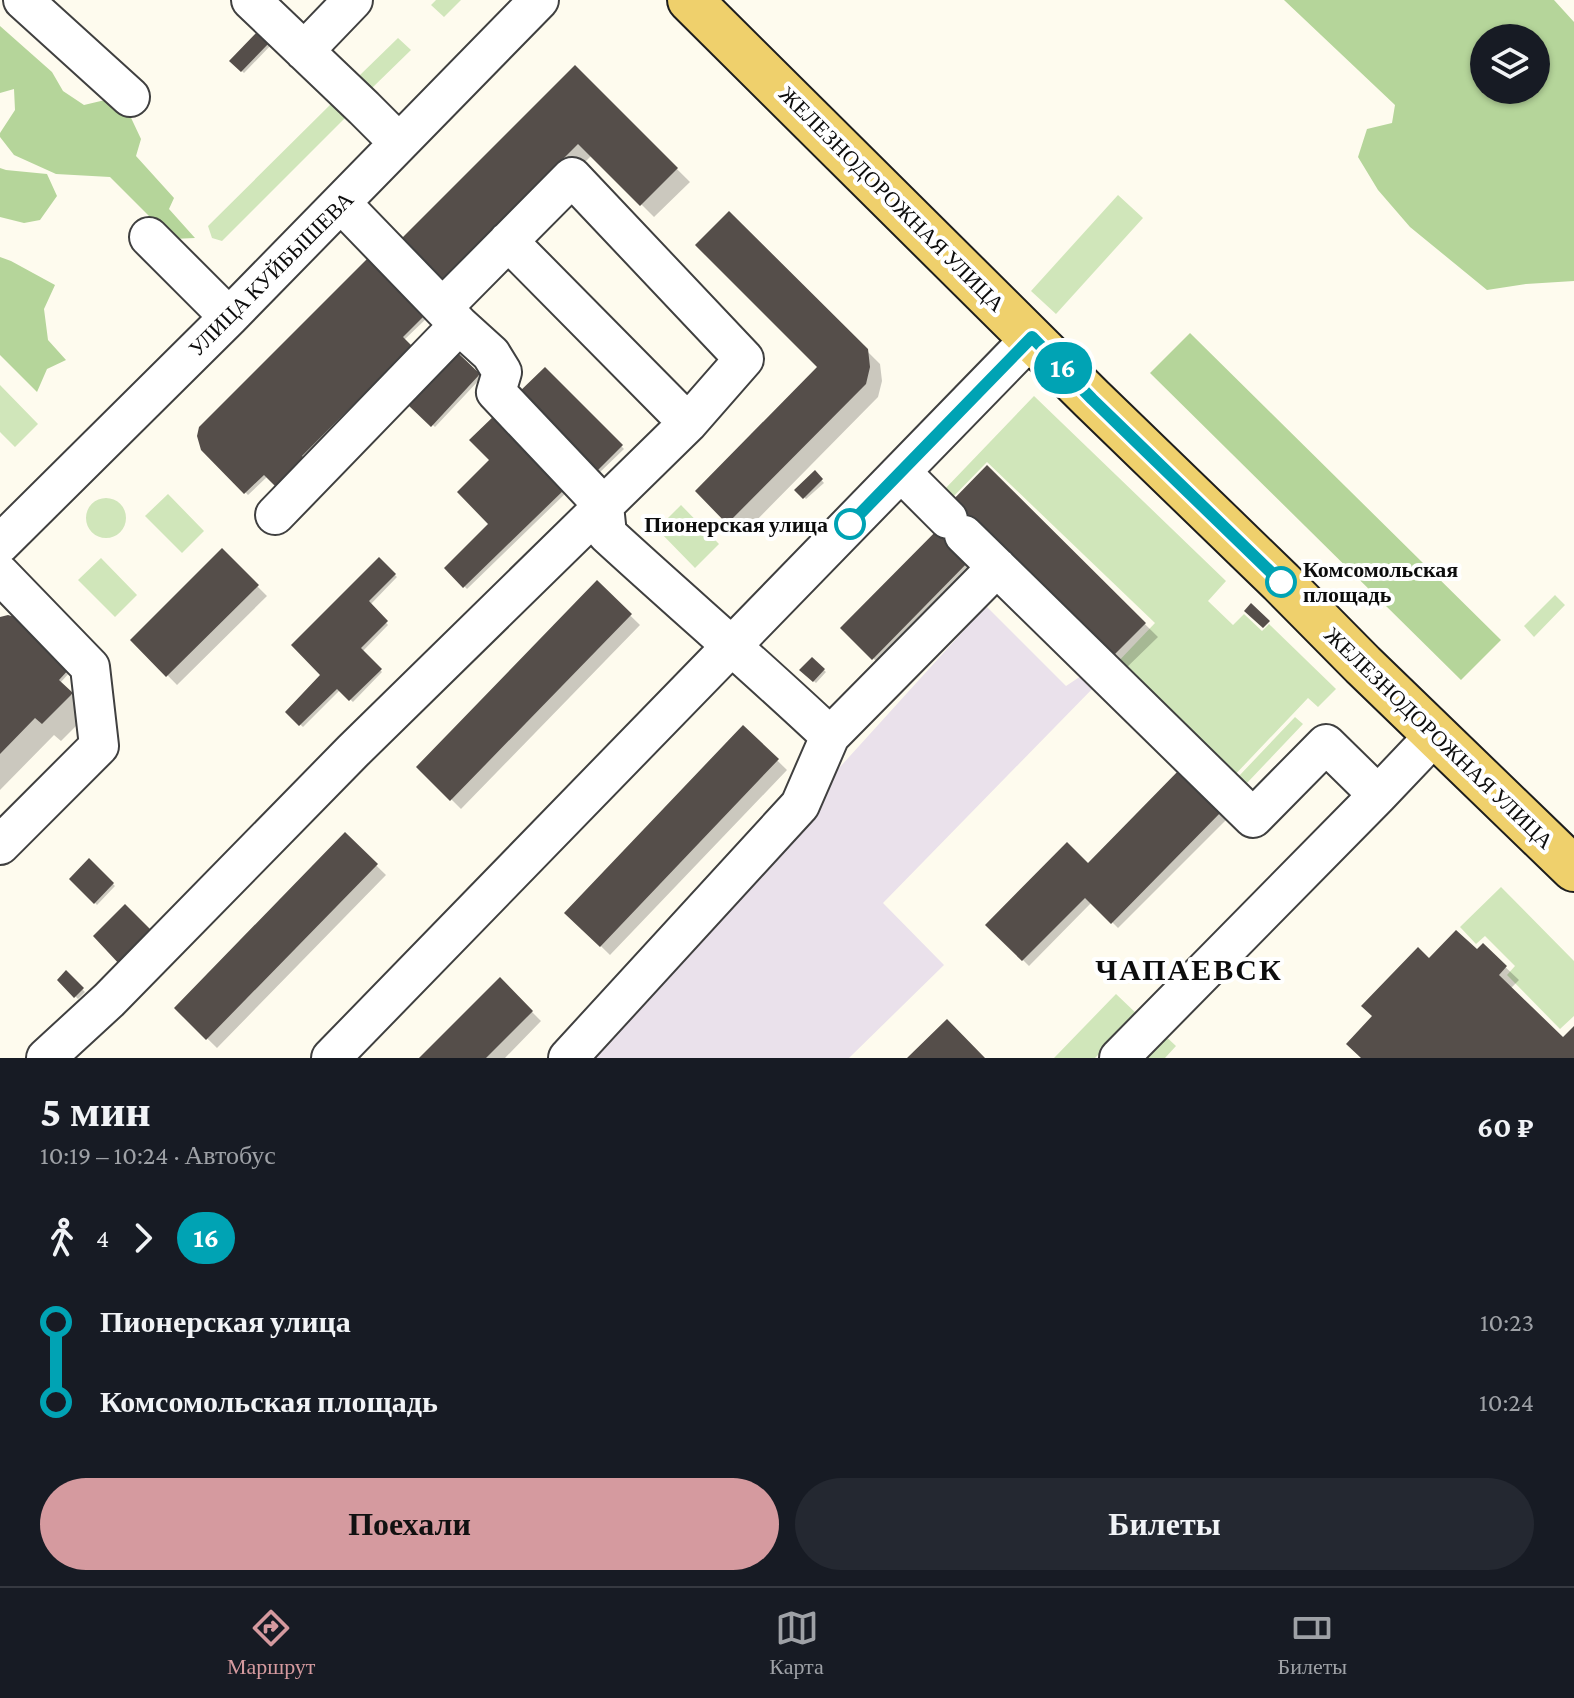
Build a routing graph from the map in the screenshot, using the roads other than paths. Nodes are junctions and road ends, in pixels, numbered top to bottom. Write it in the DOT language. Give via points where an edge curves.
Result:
graph roads {
  1 [pos="23,0"];
  2 [pos="251,0"];
  3 [pos="353,0"];
  4 [pos="539,0"];
  5 [pos="690,0"];
  6 [pos="304,51"];
  7 [pos="130,97"];
  8 [pos="399,143"];
  9 [pos="341,203"];
  10 [pos="149,237"];
  11 [pos="508,241"];
  12 [pos="457,310"];
  13 [pos="229,317"];
  14 [pos="1032,337"];
  15 [pos="688,423"];
  16 [pos="901,472"];
  17 [pos="604,506"];
  18 [pos="275,515"];
  19 [pos="0,544"];
  20 [pos="997,567"];
  21 [pos="0,574"];
  22 [pos="732,645"];
  23 [pos="1435,735"];
  24 [pos="830,736"];
  25 [pos="1378,795"];
  26 [pos="0,845"];
  27 [pos="1574,869"];
  28 [pos="46,1058"];
  29 [pos="331,1058"];
  30 [pos="568,1058"];
  31 [pos="1119,1058"];
  1 -- 7 [label="street"];
  2 -- 6 [label="street"];
  3 -- 6 [label="street"];
  4 -- 8 [label="street, УЛИЦА КУЙБЫШЕВА"];
  5 -- 14 [label="main road, ЖЕЛЕЗНОДОРОЖНАЯ УЛИЦА"];
  6 -- 8 [label="street"];
  8 -- 9 [label="street, УЛИЦА КУЙБЫШЕВА"];
  9 -- 12 [label="street"];
  9 -- 13 [label="street, УЛИЦА КУЙБЫШЕВА"];
  10 -- 13 [label="street"];
  11 -- 12 [label="street"];
  11 -- 15 [label="street"];
  11 -- 15 [label="street" via="572,177 744,359"];
  12 -- 17 [label="street" via="502,372 496,392"];
  12 -- 18 [label="street"];
  13 -- 19 [label="street, УЛИЦА КУЙБЫШЕВА"];
  14 -- 16 [label="street"];
  14 -- 23 [label="main road, ЖЕЛЕЗНОДОРОЖНАЯ УЛИЦА"];
  15 -- 17 [label="street"];
  16 -- 20 [label="street"];
  16 -- 22 [label="street"];
  17 -- 22 [label="street" via="607,534"];
  17 -- 28 [label="street"];
  20 -- 24 [label="street"];
  20 -- 25 [label="street" via="1253,818 1326,744"];
  21 -- 26 [label="street" via="90,667 99,746"];
  22 -- 24 [label="street"];
  22 -- 29 [label="street"];
  23 -- 25 [label="street"];
  23 -- 27 [label="main road, ЖЕЛЕЗНОДОРОЖНАЯ УЛИЦА"];
  24 -- 30 [label="street" via="800,805"];
  25 -- 31 [label="street"];
}
